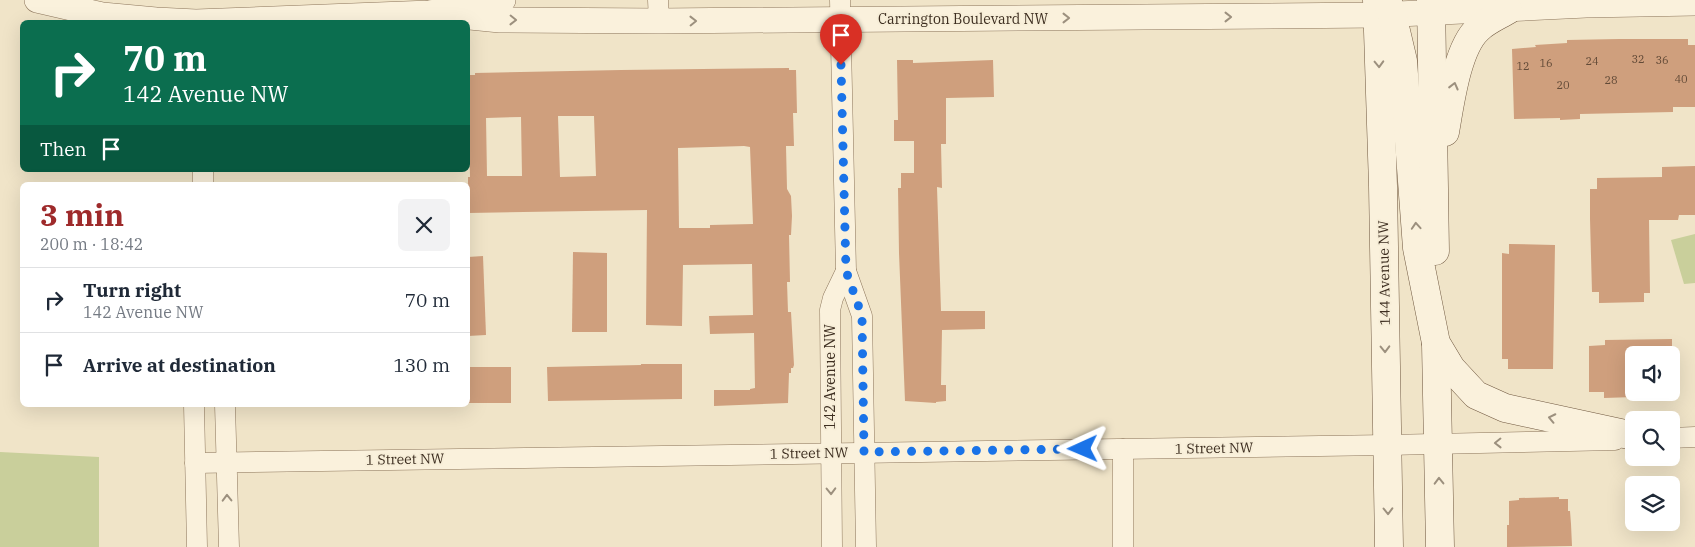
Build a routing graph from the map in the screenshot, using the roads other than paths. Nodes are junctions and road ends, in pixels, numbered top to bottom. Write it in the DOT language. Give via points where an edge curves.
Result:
graph roads {
  1 [pos="37,0"];
  2 [pos="503,0"];
  3 [pos="1695,3"];
  4 [pos="1401,6"];
  5 [pos="840,10"];
  6 [pos="1508,10"];
  7 [pos="659,11"];
  8 [pos="430,12"];
  9 [pos="156,20"];
  10 [pos="243,20"];
  11 [pos="1434,203"];
  12 [pos="846,271"];
  13 [pos="1436,343"];
  14 [pos="194,407"];
  15 [pos="225,407"];
  16 [pos="1625,436"];
  17 [pos="1695,437"];
  18 [pos="1625,438"];
  19 [pos="1680,438"];
  20 [pos="1438,444"];
  21 [pos="1387,445"];
  22 [pos="1122,449"];
  23 [pos="864,452"];
  24 [pos="830,453"];
  25 [pos="226,462"];
  26 [pos="195,463"];
  27 [pos="197,547"];
  28 [pos="229,547"];
  29 [pos="832,547"];
  30 [pos="866,547"];
  31 [pos="1123,547"];
  32 [pos="1389,547"];
  33 [pos="1440,547"];
  1 -- 9 [label="street, Carrington Boulevard NW" via="102,15"];
  2 -- 8 [label="street, Carrington Boulevard NW"];
  3 -- 6 [label="street, Carrington Boulevard NW"];
  5 -- 4 [label="street, Carrington Boulevard NW, one-way"];
  4 -- 6 [label="street, Carrington Boulevard NW"];
  4 -- 11 [label="main road"];
  13 -- 4 [label="main road, one-way" via="1417,248"];
  4 -- 21 [label="main road, 144 Avenue NW, one-way" via="1383,196"];
  7 -- 5 [label="street, Carrington Boulevard NW, one-way"];
  5 -- 12 [label="street, 142 Avenue NW"];
  11 -- 6 [label="main road, one-way" via="1450,100 1462,54 1479,28"];
  8 -- 7 [label="street, Carrington Boulevard NW, one-way" via="500,20"];
  8 -- 10 [label="street, Carrington Boulevard NW"];
  11 -- 13 [label="main road"];
  12 -- 23 [label="street, 142 Avenue NW" via="862,316"];
  12 -- 24 [label="street, 142 Avenue NW" via="830,310"];
  16 -- 13 [label="main road, one-way" via="1494,404 1476,395 1462,382"];
  13 -- 20 [label="main road"];
  14 -- 26 [label="street"];
  15 -- 25 [label="street"];
  17 -- 19 [label="street"];
  18 -- 20 [label="street, 1 Street NW, one-way"];
  20 -- 21 [label="street, 1 Street NW"];
  33 -- 20 [label="main road, one-way"];
  21 -- 22 [label="street, 1 Street NW"];
  21 -- 32 [label="main road, 144 Avenue NW, one-way"];
  22 -- 23 [label="street, 1 Street NW"];
  22 -- 31 [label="street"];
  23 -- 24 [label="street, 1 Street NW"];
  23 -- 30 [label="street, 142 Avenue NW"];
  24 -- 25 [label="street, 1 Street NW"];
  24 -- 29 [label="street, 142 Avenue NW, one-way"];
  25 -- 26 [label="street, 1 Street NW"];
  28 -- 25 [label="street, one-way"];
  26 -- 27 [label="street"];
}
